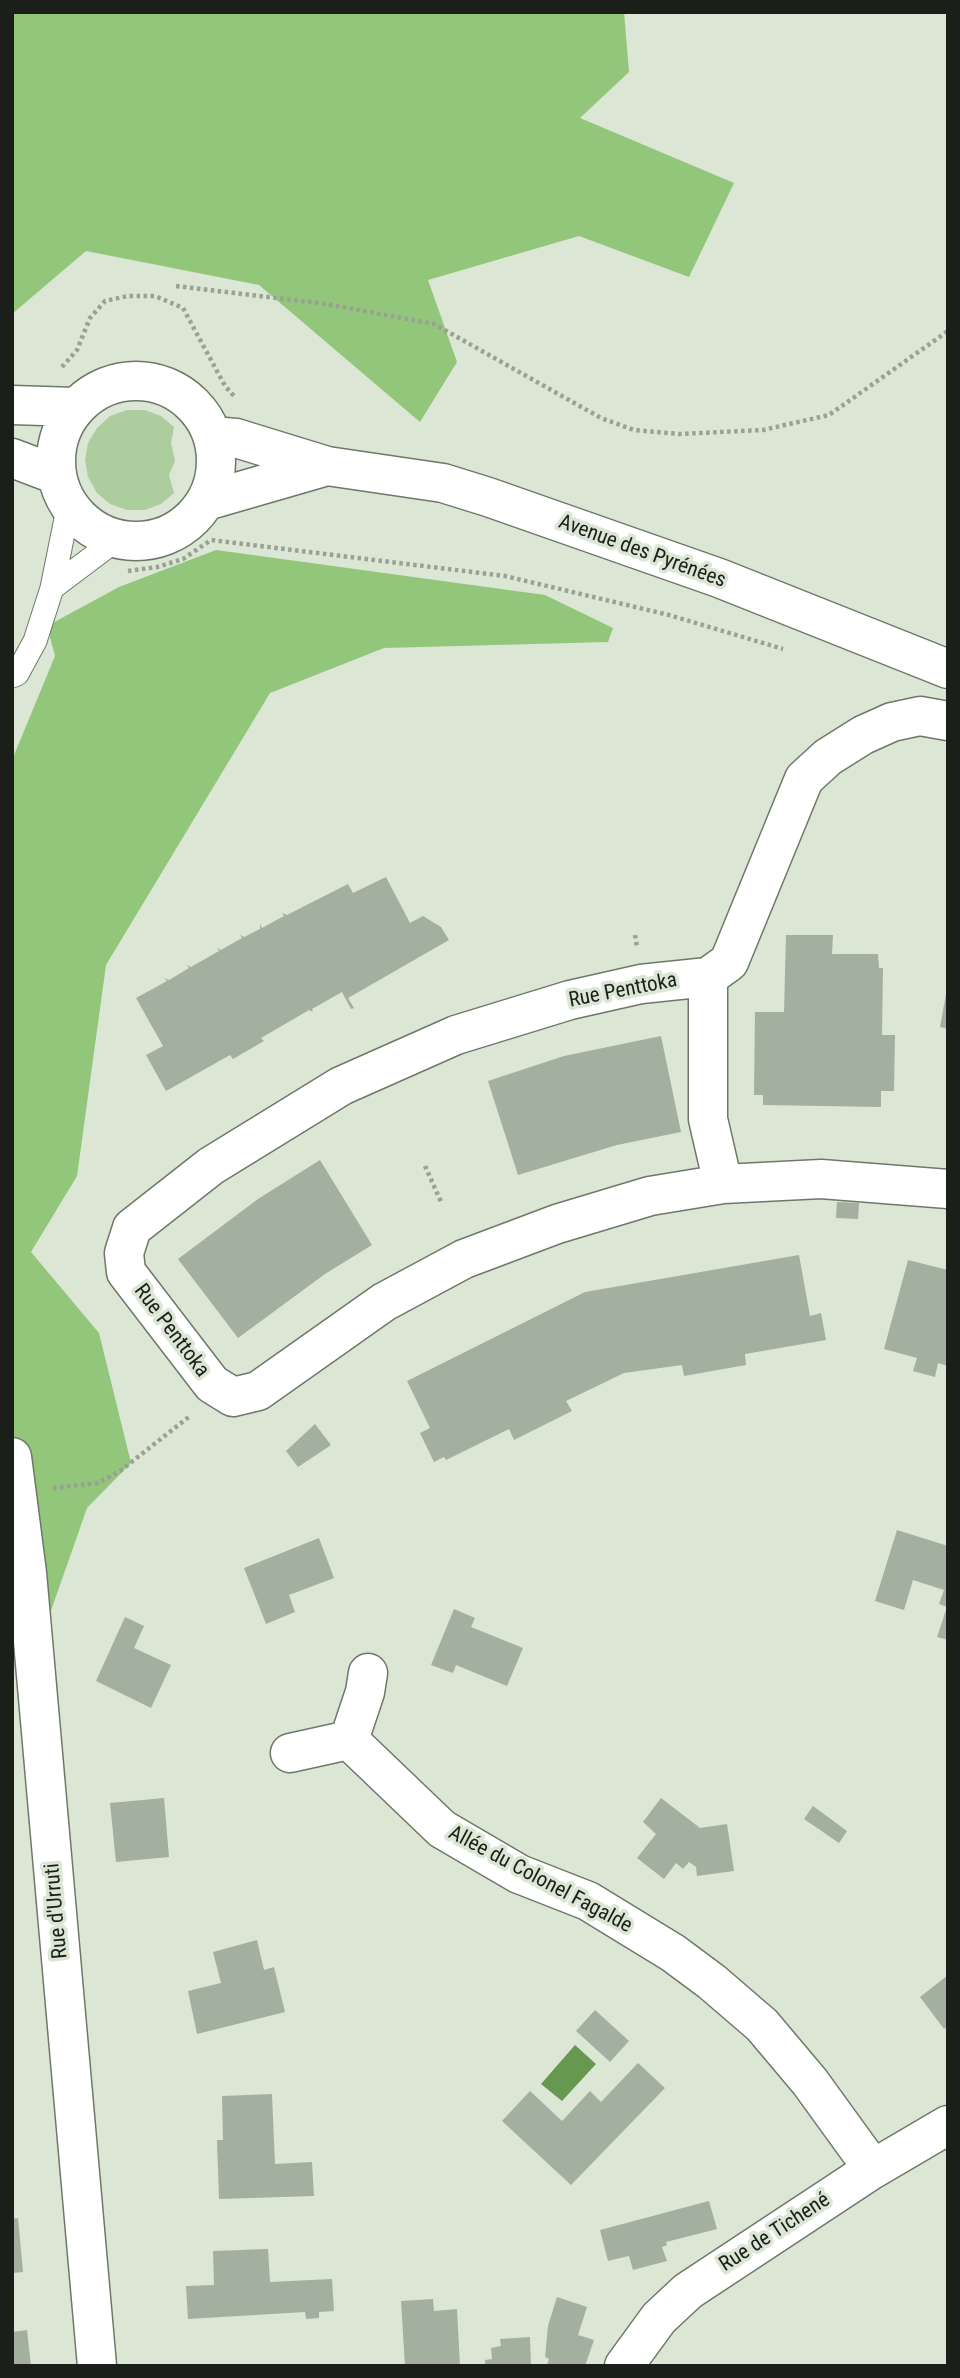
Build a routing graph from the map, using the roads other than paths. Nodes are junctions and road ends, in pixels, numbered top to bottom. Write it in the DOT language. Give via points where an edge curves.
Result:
graph roads {
  1 [pos="12,405"];
  2 [pos="76,407"];
  3 [pos="213,436"];
  4 [pos="12,458"];
  5 [pos="327,466"];
  6 [pos="63,490"];
  7 [pos="206,501"];
  8 [pos="117,556"];
  9 [pos="52,587"];
  10 [pos="948,669"];
  11 [pos="12,676"];
  12 [pos="948,721"];
  13 [pos="708,977"];
  14 [pos="723,1184"];
  15 [pos="948,1189"];
  16 [pos="15,1474"];
  17 [pos="20,1574"];
  18 [pos="368,1674"];
  19 [pos="349,1740"];
  20 [pos="303,1756"];
  21 [pos="948,2125"];
  22 [pos="873,2169"];
  23 [pos="97,2366"];
  24 [pos="624,2366"];
  1 -- 2 [label="street"];
  2 -- 3 [label="street" via="96,391 122,382 149,381 188,399"];
  2 -- 6 [label="street" via="57,446"];
  3 -- 5 [label="street, Avenue des Pyrénées" via="236,438"];
  3 -- 7 [label="street" via="215,480"];
  4 -- 6 [label="street"];
  5 -- 7 [label="street, Avenue des Pyrénées"];
  5 -- 10 [label="street, Avenue des Pyrénées" via="443,483 488,496 719,578"];
  6 -- 8 [label="street"];
  6 -- 9 [label="lane"];
  7 -- 8 [label="street" via="190,522 168,536 143,542"];
  8 -- 9 [label="lane"];
  9 -- 11 [label="lane" via="36,641"];
  12 -- 13 [label="street" via="920,716 892,722 863,734 804,779 729,962"];
  13 -- 14 [label="street, Rue Penttoka" via="708,1119"];
  13 -- 14 [label="street, Rue Penttoka" via="641,984 570,1000 456,1035 341,1086 211,1166 132,1228 124,1253 126,1272 212,1384 233,1397 258,1391 384,1302 464,1259 556,1224 650,1196"];
  14 -- 15 [label="street, Rue Penttoka" via="821,1179"];
  16 -- 17 [label="street, Rue d'Urruti"];
  17 -- 23 [label="street, Rue d'Urruti"];
  18 -- 19 [label="street"];
  19 -- 20 [label="street"];
  19 -- 22 [label="street, Allée du Colonel Fagalde" via="442,1829 519,1874 588,1901 712,1982 762,2025"];
  21 -- 22 [label="street, Rue de Tichené"];
  22 -- 24 [label="street, Rue de Tichené" via="688,2291 659,2318"];
}
